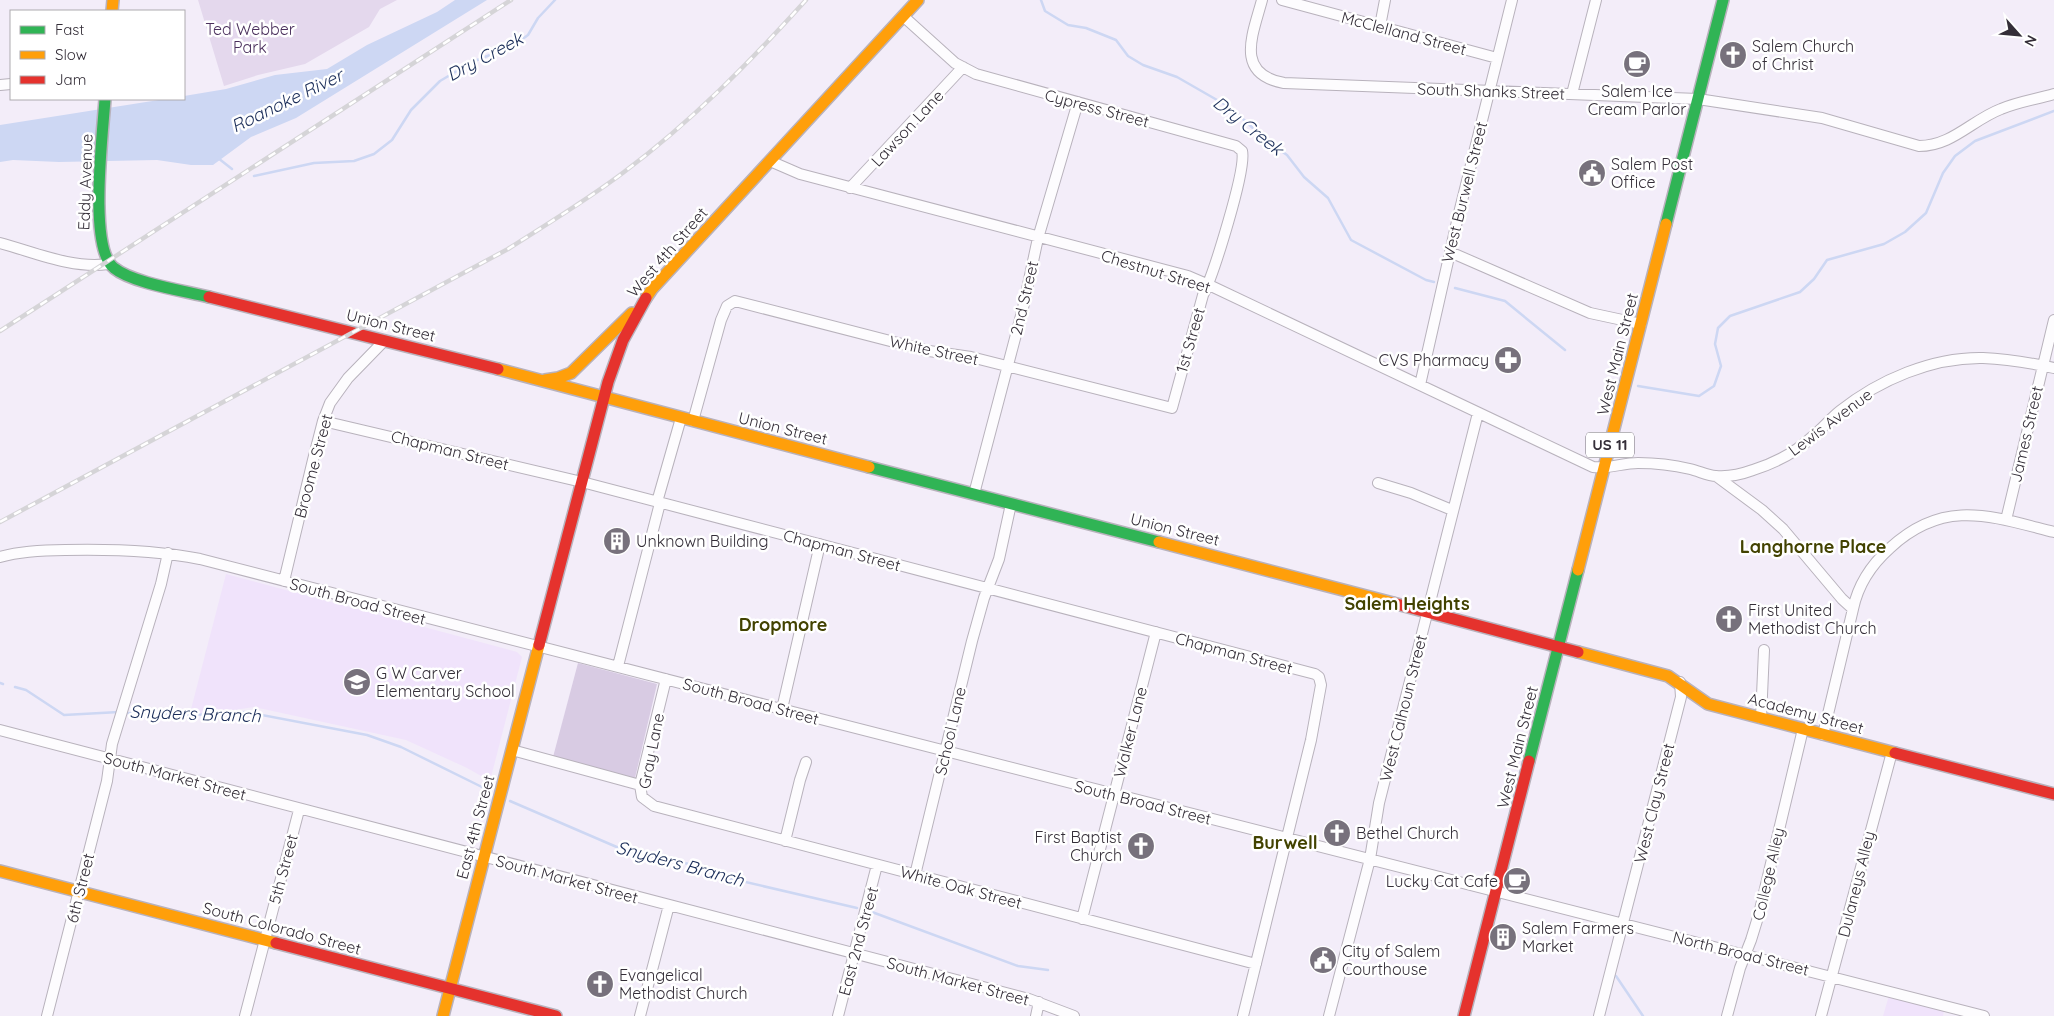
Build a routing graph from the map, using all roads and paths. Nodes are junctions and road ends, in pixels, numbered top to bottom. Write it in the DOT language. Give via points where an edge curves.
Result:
graph roads {
  1 [pos="918,0"];
  2 [pos="1262,0"];
  3 [pos="1282,0"];
  4 [pos="1385,0"];
  5 [pos="1512,0"];
  6 [pos="1596,0"];
  7 [pos="1723,0"];
  8 [pos="904,16"];
  9 [pos="1380,26"];
  10 [pos="1497,58"];
  11 [pos="963,67"];
  12 [pos="1489,91"];
  13 [pos="1572,94"];
  14 [pos="2054,94"];
  15 [pos="1698,99"];
  16 [pos="105,100"];
  17 [pos="1078,102"];
  18 [pos="770,161"];
  19 [pos="850,188"];
  20 [pos="1229,216"];
  21 [pos="1038,238"];
  22 [pos="0,242"];
  23 [pos="1450,252"];
  24 [pos="108,264"];
  25 [pos="1209,285"];
  26 [pos="640,306"];
  27 [pos="2054,320"];
  28 [pos="1641,324"];
  29 [pos="384,340"];
  30 [pos="2042,366"];
  31 [pos="1008,367"];
  32 [pos="2054,368"];
  33 [pos="542,380"];
  34 [pos="1420,385"];
  35 [pos="604,397"];
  36 [pos="1172,408"];
  37 [pos="1478,413"];
  38 [pos="681,418"];
  39 [pos="323,420"];
  40 [pos="693,421"];
  41 [pos="1605,468"];
  42 [pos="1716,476"];
  43 [pos="582,482"];
  44 [pos="1378,483"];
  45 [pos="974,494"];
  46 [pos="658,502"];
  47 [pos="1011,504"];
  48 [pos="1452,510"];
  49 [pos="2006,520"];
  50 [pos="2054,532"];
  51 [pos="820,544"];
  52 [pos="168,553"];
  53 [pos="0,557"];
  54 [pos="284,581"];
  55 [pos="988,588"];
  56 [pos="1853,609"];
  57 [pos="1427,612"];
  58 [pos="1156,632"];
  59 [pos="539,647"];
  60 [pos="1559,648"];
  61 [pos="1764,650"];
  62 [pos="618,666"];
  63 [pos="666,679"];
  64 [pos="1680,682"];
  65 [pos="782,709"];
  66 [pos="1761,718"];
  67 [pos="0,730"];
  68 [pos="1803,730"];
  69 [pos="1823,735"];
  70 [pos="512,750"];
  71 [pos="945,751"];
  72 [pos="1892,752"];
  73 [pos="109,758"];
  74 [pos="806,762"];
  75 [pos="640,785"];
  76 [pos="2054,794"];
  77 [pos="1114,795"];
  78 [pos="299,810"];
  79 [pos="665,810"];
  80 [pos="1287,839"];
  81 [pos="785,841"];
  82 [pos="484,857"];
  83 [pos="1370,859"];
  84 [pos="877,865"];
  85 [pos="0,871"];
  86 [pos="915,875"];
  87 [pos="1497,890"];
  88 [pos="79,891"];
  89 [pos="669,905"];
  90 [pos="1082,919"];
  91 [pos="1623,923"];
  92 [pos="265,940"];
  93 [pos="854,954"];
  94 [pos="1745,955"];
  95 [pos="1256,964"];
  96 [pos="1832,976"];
  97 [pos="450,988"];
  98 [pos="1039,1002"];
  99 [pos="47,1016"];
  100 [pos="245,1016"];
  101 [pos="443,1016"];
  102 [pos="556,1016"];
  103 [pos="640,1016"];
  104 [pos="838,1016"];
  105 [pos="1036,1016"];
  106 [pos="1074,1016"];
  107 [pos="1243,1016"];
  108 [pos="1329,1016"];
  109 [pos="1464,1016"];
  110 [pos="1598,1016"];
  111 [pos="1727,1016"];
  112 [pos="1821,1016"];
  113 [pos="1984,1016"];
  1 -- 8 [label="street, West 4th Street"];
  2 -- 12 [label="street, South Shanks Street" via="1250,53 1260,73 1272,80"];
  3 -- 9 [label="street, McClelland Street"];
  4 -- 9 [label="street"];
  5 -- 10 [label="street, West Burwell Street"];
  6 -- 13 [label="street"];
  7 -- 15 [label="street, West Main Street / US 11"];
  8 -- 11 [label="street, Cypress Street"];
  8 -- 18 [label="street, West 4th Street"];
  9 -- 10 [label="street, McClelland Street"];
  10 -- 12 [label="street, West Burwell Street"];
  11 -- 17 [label="street, Cypress Street" via="990,78"];
  11 -- 19 [label="street, Lawson Lane"];
  12 -- 13 [label="street, South Shanks Street"];
  12 -- 23 [label="street, West Burwell Street"];
  13 -- 15 [label="street, South Shanks Street"];
  14 -- 15 [label="street, South Shanks Street" via="2002,108 1952,138 1929,146 1910,145 1822,118"];
  15 -- 28 [label="street, West Main Street / US 11"];
  16 -- 24 [label="street, Eddy Avenue" via="100,245"];
  17 -- 20 [label="street, Cypress Street" via="1239,148 1244,156 1243,163"];
  17 -- 21 [label="street, 2nd Street"];
  18 -- 19 [label="street, Chestnut Street" via="800,174"];
  18 -- 26 [label="street, West 4th Street" via="683,254"];
  19 -- 21 [label="street, Chestnut Street"];
  20 -- 25 [label="street, 1st Street"];
  21 -- 25 [label="street, Chestnut Street" via="1188,276"];
  21 -- 31 [label="street, 2nd Street"];
  22 -- 24 [label="street, Union Street" via="72,262"];
  23 -- 28 [label="street" via="1590,313"];
  23 -- 34 [label="street, West Burwell Street"];
  24 -- 29 [label="street, Union Street" via="121,273 142,280"];
  25 -- 34 [label="street, Chestnut Street"];
  25 -- 36 [label="street, 1st Street" via="1203,295"];
  26 -- 33 [label="street" via="571,373"];
  26 -- 35 [label="street, West 4th Street" via="622,341"];
  27 -- 30 [label="street, James Street"];
  28 -- 41 [label="street, West Main Street / US 11"];
  29 -- 33 [label="street, Union Street"];
  29 -- 39 [label="street, Broome Street" via="348,378 330,403"];
  30 -- 32 [label="street, Lewis Avenue"];
  30 -- 42 [label="street, Lewis Avenue" via="1982,358 1949,361 1919,369 1894,378 1855,400 1782,458 1753,470"];
  30 -- 49 [label="street, James Street"];
  31 -- 36 [label="street, White Street"];
  31 -- 40 [label="street, White Street" via="929,351 738,302 730,303 717,335"];
  31 -- 45 [label="street, 2nd Street"];
  33 -- 35 [label="street, Union Street"];
  34 -- 37 [label="street, Chestnut Street"];
  35 -- 38 [label="street, Union Street"];
  35 -- 43 [label="street, West 4th Street"];
  37 -- 41 [label="street, Chestnut Street" via="1593,467"];
  37 -- 48 [label="street, West Calhoun Street"];
  38 -- 40 [label="street, Union Street"];
  38 -- 46 [label="street"];
  39 -- 43 [label="street, Chapman Street"];
  39 -- 54 [label="street, Broome Street"];
  40 -- 45 [label="street, Union Street"];
  41 -- 42 [label="street, Lewis Avenue" via="1662,464"];
  41 -- 60 [label="street, West Main Street / US 11"];
  42 -- 56 [label="street" via="1783,528"];
  43 -- 46 [label="street, Chapman Street"];
  43 -- 59 [label="street, West 4th Street"];
  44 -- 48 [label="street"];
  45 -- 47 [label="street, Union Street"];
  46 -- 51 [label="street, Chapman Street"];
  46 -- 62 [label="street"];
  47 -- 55 [label="street, School Lane" via="999,559"];
  47 -- 57 [label="street, Union Street"];
  48 -- 57 [label="street, West Calhoun Street"];
  49 -- 50 [label="street"];
  49 -- 56 [label="street" via="1957,515 1913,529 1875,564 1859,590"];
  51 -- 55 [label="street, Chapman Street"];
  51 -- 65 [label="street"];
  52 -- 53 [label="street, South Broad Street" via="92,549 35,551"];
  52 -- 54 [label="street, South Broad Street"];
  52 -- 73 [label="street, 6th Street"];
  54 -- 59 [label="street, South Broad Street"];
  55 -- 58 [label="street, Chapman Street"];
  55 -- 71 [label="street, School Lane"];
  56 -- 69 [label="street"];
  57 -- 60 [label="street, Union Street"];
  57 -- 83 [label="street, West Calhoun Street" via="1379,803"];
  58 -- 77 [label="street, Walker Lane"];
  58 -- 80 [label="street, Chapman Street" via="1319,677 1321,685 1315,717"];
  59 -- 62 [label="street, South Broad Street"];
  59 -- 70 [label="street, East 4th Street"];
  60 -- 64 [label="street, Academy Street" via="1668,676"];
  60 -- 87 [label="street, West Main Street / US 11"];
  61 -- 66 [label="street"];
  62 -- 63 [label="street, South Broad Street"];
  63 -- 65 [label="street, South Broad Street"];
  63 -- 75 [label="street, Gray Lane"];
  64 -- 66 [label="street, Academy Street" via="1690,694 1708,704"];
  64 -- 91 [label="street, West Clay Street" via="1681,697"];
  65 -- 71 [label="street, South Broad Street"];
  66 -- 68 [label="street, Academy Street"];
  67 -- 73 [label="street, South Market Street"];
  68 -- 69 [label="street, Academy Street"];
  68 -- 94 [label="street, College Alley" via="1752,940"];
  69 -- 72 [label="street, Academy Street"];
  70 -- 75 [label="street"];
  70 -- 82 [label="street, East 4th Street"];
  71 -- 77 [label="street, South Broad Street"];
  71 -- 86 [label="street, School Lane"];
  72 -- 76 [label="street, Academy Street"];
  72 -- 96 [label="street, Dulaneys Alley"];
  73 -- 78 [label="street, South Market Street"];
  73 -- 88 [label="street, 6th Street" via="107,781"];
  74 -- 81 [label="street"];
  75 -- 79 [label="street, Gray Lane" via="645,800"];
  77 -- 80 [label="street, South Broad Street"];
  77 -- 90 [label="street, Walker Lane"];
  78 -- 82 [label="street, South Market Street"];
  78 -- 92 [label="street, 5th Street"];
  79 -- 81 [label="street, White Oak Street"];
  80 -- 83 [label="street, South Broad Street"];
  80 -- 95 [label="street"];
  81 -- 84 [label="street, White Oak Street"];
  82 -- 89 [label="street, South Market Street"];
  82 -- 97 [label="street, East 4th Street"];
  83 -- 87 [label="street, South Broad Street"];
  83 -- 108 [label="street, West Calhoun Street"];
  84 -- 86 [label="street, White Oak Street"];
  84 -- 93 [label="street, East 2nd Street"];
  85 -- 88 [label="street, South Colorado Street"];
  86 -- 90 [label="street, White Oak Street"];
  87 -- 91 [label="street, North Broad Street"];
  87 -- 109 [label="street, US 11"];
  88 -- 92 [label="street, South Colorado Street"];
  88 -- 99 [label="street, 6th Street"];
  89 -- 93 [label="street, South Market Street"];
  89 -- 103 [label="street"];
  90 -- 95 [label="street, White Oak Street"];
  91 -- 94 [label="street, North Broad Street"];
  91 -- 110 [label="street, West Clay Street"];
  92 -- 97 [label="street, South Colorado Street"];
  92 -- 100 [label="street, 5th Street"];
  93 -- 98 [label="street, South Market Street"];
  93 -- 104 [label="street, East 2nd Street"];
  94 -- 96 [label="street, North Broad Street"];
  94 -- 111 [label="street, College Alley"];
  95 -- 107 [label="street"];
  96 -- 112 [label="street, Dulaneys Alley"];
  96 -- 113 [label="street, North Broad Street"];
  97 -- 101 [label="street, East 4th Street"];
  97 -- 102 [label="street, South Colorado Street"];
  98 -- 105 [label="street"];
  98 -- 106 [label="street, South Market Street"];
}
